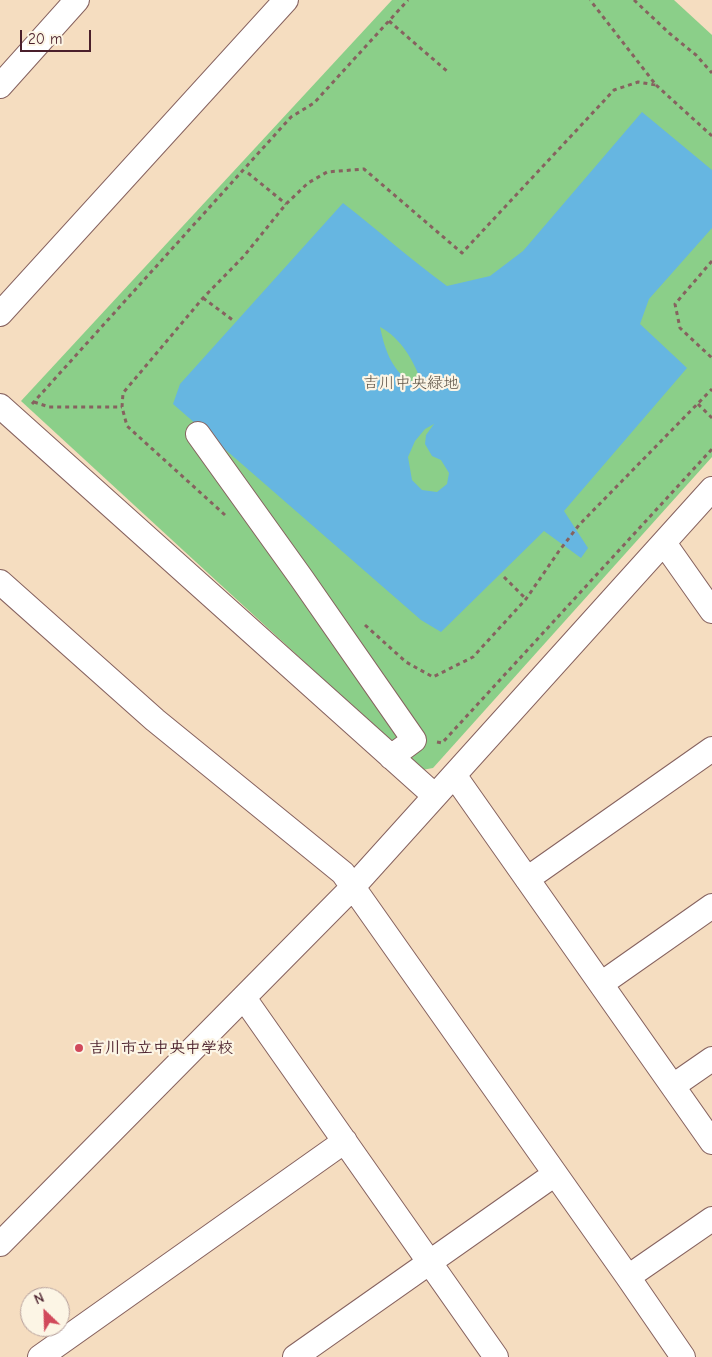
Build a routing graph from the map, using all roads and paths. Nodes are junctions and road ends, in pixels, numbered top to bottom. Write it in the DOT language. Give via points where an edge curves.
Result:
graph roads {
  1 [pos="76,0"];
  2 [pos="286,0"];
  3 [pos="408,0"];
  4 [pos="590,0"];
  5 [pos="634,0"];
  6 [pos="389,21"];
  7 [pos="448,72"];
  8 [pos="712,73"];
  9 [pos="656,85"];
  10 [pos="0,86"];
  11 [pos="712,136"];
  12 [pos="248,173"];
  13 [pos="286,204"];
  14 [pos="244,256"];
  15 [pos="712,261"];
  16 [pos="203,298"];
  17 [pos="0,314"];
  18 [pos="234,321"];
  19 [pos="712,358"];
  20 [pos="712,389"];
  21 [pos="34,402"];
  22 [pos="698,404"];
  23 [pos="122,407"];
  24 [pos="8,414"];
  25 [pos="712,418"];
  26 [pos="198,434"];
  27 [pos="712,449"];
  28 [pos="712,489"];
  29 [pos="664,543"];
  30 [pos="504,577"];
  31 [pos="0,582"];
  32 [pos="526,599"];
  33 [pos="710,603"];
  34 [pos="358,619"];
  35 [pos="414,740"];
  36 [pos="712,748"];
  37 [pos="391,757"];
  38 [pos="454,775"];
  39 [pos="435,796"];
  40 [pos="527,879"];
  41 [pos="353,887"];
  42 [pos="712,906"];
  43 [pos="602,984"];
  44 [pos="244,998"];
  45 [pos="712,1059"];
  46 [pos="673,1086"];
  47 [pos="345,1141"];
  48 [pos="712,1142"];
  49 [pos="555,1174"];
  50 [pos="712,1218"];
  51 [pos="0,1244"];
  52 [pos="430,1262"];
  53 [pos="628,1278"];
  54 [pos="40,1357"];
  55 [pos="294,1357"];
  56 [pos="496,1357"];
  57 [pos="683,1357"];
  1 -- 10 [label="street"];
  2 -- 17 [label="street"];
  3 -- 6 [label="path"];
  4 -- 9 [label="path"];
  5 -- 8 [label="path"];
  6 -- 7 [label="path"];
  6 -- 21 [label="path" via="314,104 291,116"];
  9 -- 11 [label="path"];
  9 -- 13 [label="path" via="638,82 614,90 462,254 364,169 327,172 308,183"];
  12 -- 13 [label="path"];
  13 -- 14 [label="path"];
  15 -- 19 [label="path" via="675,304 680,328"];
  16 -- 18 [label="path"];
  20 -- 22 [label="path"];
  21 -- 23 [label="path" via="49,407"];
  21 -- 24 [label="path"];
  22 -- 25 [label="path"];
  22 -- 32 [label="path" via="579,525"];
  24 -- 37 [label="street"];
  26 -- 35 [label="street"];
  27 -- 35 [label="path" via="442,743"];
  28 -- 29 [label="street"];
  29 -- 33 [label="street"];
  29 -- 38 [label="street"];
  30 -- 32 [label="path"];
  31 -- 41 [label="street" via="155,720 338,868"];
  32 -- 34 [label="path" via="473,657 433,677 406,662"];
  35 -- 37 [label="street"];
  36 -- 40 [label="street"];
  37 -- 39 [label="street"];
  38 -- 39 [label="street"];
  38 -- 40 [label="street"];
  39 -- 41 [label="street"];
  40 -- 43 [label="street"];
  41 -- 44 [label="street"];
  41 -- 49 [label="street"];
  42 -- 43 [label="street"];
  43 -- 46 [label="street"];
  44 -- 47 [label="street"];
  44 -- 51 [label="street"];
  45 -- 46 [label="street"];
  46 -- 48 [label="street"];
  47 -- 52 [label="street"];
  47 -- 54 [label="street"];
  49 -- 52 [label="street"];
  49 -- 53 [label="street"];
  50 -- 53 [label="street"];
  52 -- 55 [label="street"];
  52 -- 56 [label="street"];
  53 -- 57 [label="street"];
}
